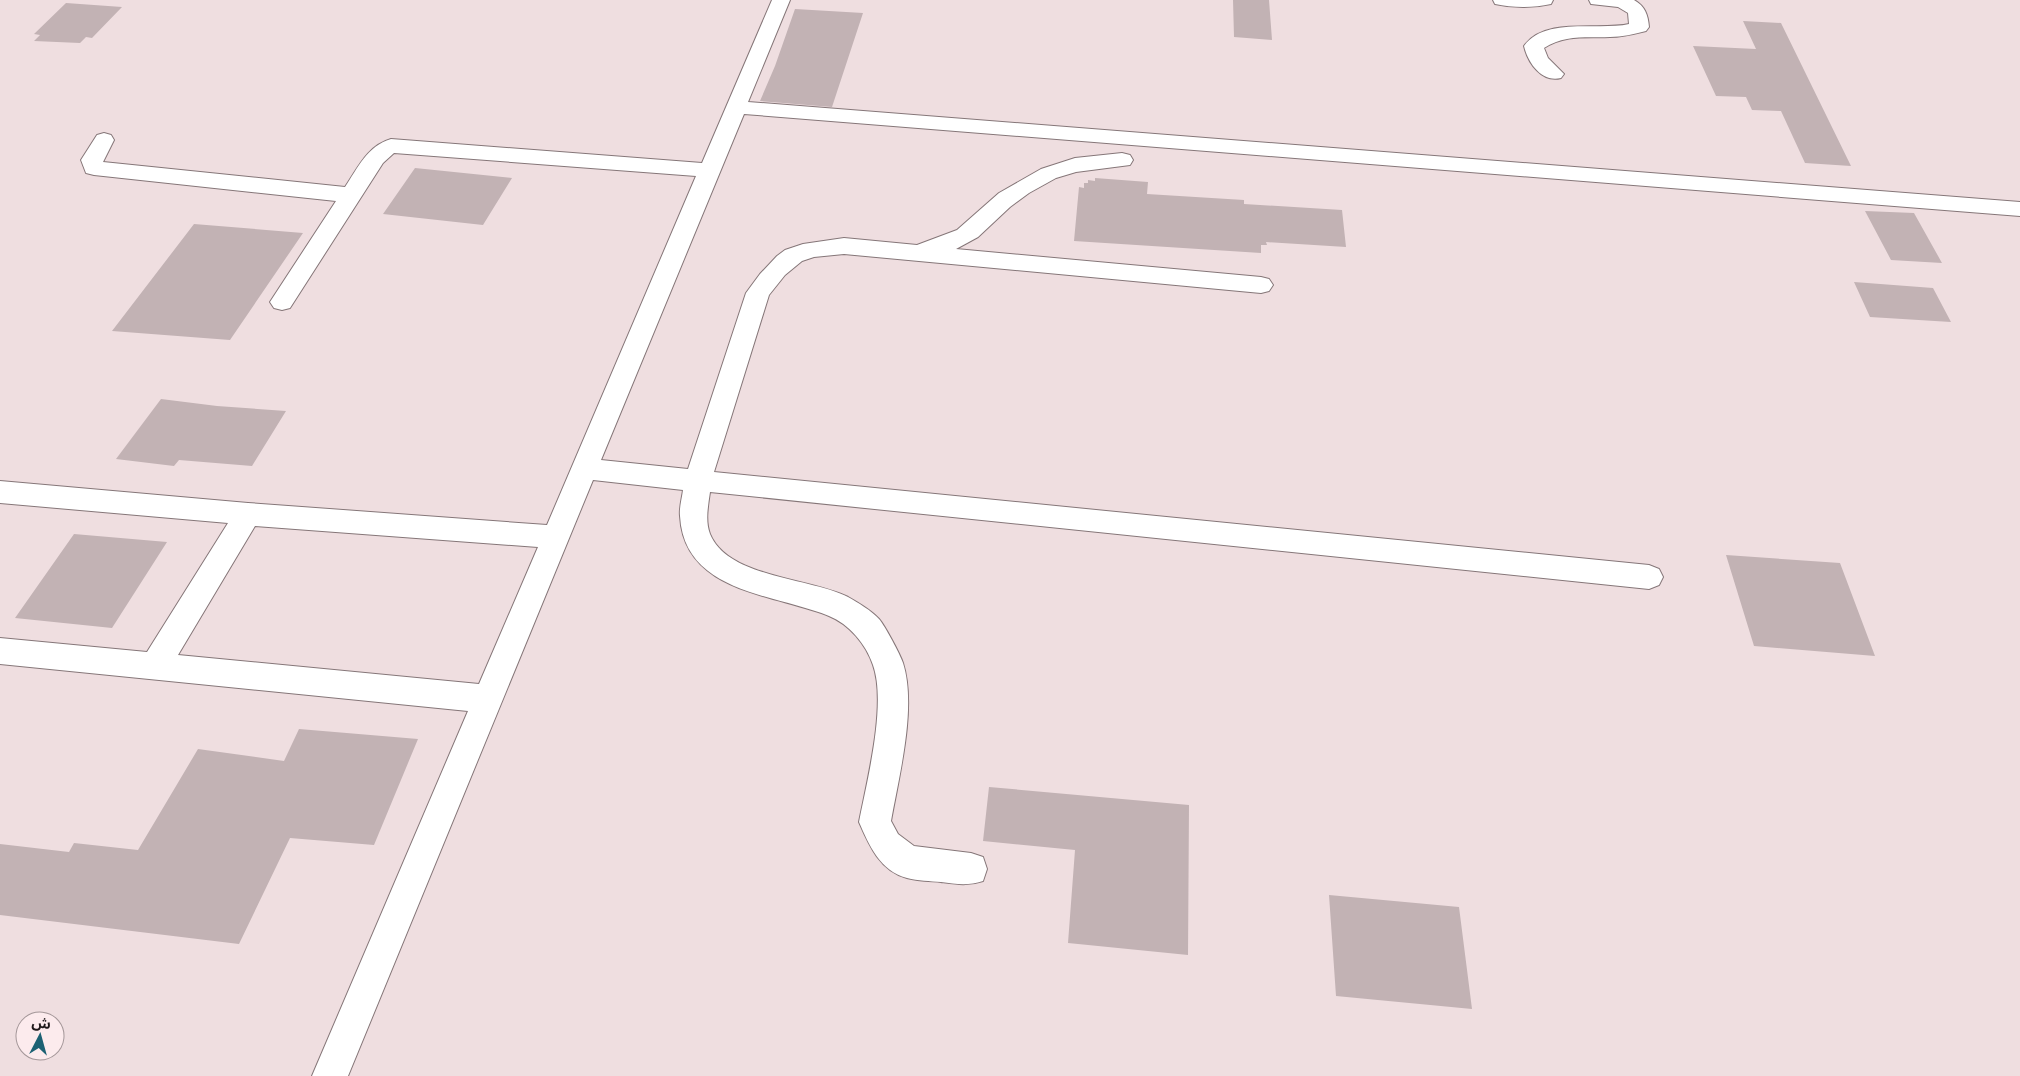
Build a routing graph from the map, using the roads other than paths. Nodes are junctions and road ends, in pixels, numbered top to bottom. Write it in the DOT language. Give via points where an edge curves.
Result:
graph roads {
  1 [pos="781,0"];
  2 [pos="1502,0"];
  3 [pos="1544,0"];
  4 [pos="1598,0"];
  5 [pos="1554,74"];
  6 [pos="736,107"];
  7 [pos="104,140"];
  8 [pos="1122,160"];
  9 [pos="710,170"];
  10 [pos="351,195"];
  11 [pos="2020,209"];
  12 [pos="918,253"];
  13 [pos="1261,285"];
  14 [pos="282,302"];
  15 [pos="583,469"];
  16 [pos="698,480"];
  17 [pos="0,492"];
  18 [pos="248,514"];
  19 [pos="554,537"];
  20 [pos="1649,577"];
  21 [pos="0,651"];
  22 [pos="156,666"];
  23 [pos="488,699"];
  24 [pos="971,869"];
  25 [pos="330,1076"];
  1 -- 6 [label="street"];
  2 -- 3 [label="street"];
  4 -- 5 [label="street" via="1628,4 1636,9 1639,27 1627,31 1550,35 1534,46 1535,54 1544,67"];
  6 -- 9 [label="street"];
  6 -- 11 [label="street"];
  7 -- 10 [label="street" via="92,160 94,168"];
  8 -- 12 [label="street" via="1100,160 1062,167 1038,177 1006,198 970,232"];
  9 -- 10 [label="street" via="391,146 375,158"];
  9 -- 15 [label="street"];
  10 -- 14 [label="street"];
  12 -- 13 [label="street"];
  12 -- 16 [label="street" via="844,246 811,249 789,257 774,270 758,293"];
  15 -- 16 [label="street"];
  15 -- 19 [label="street"];
  16 -- 20 [label="street"];
  16 -- 24 [label="street" via="693,515 697,538 713,561 745,578 838,606 869,628 888,663 892,687 891,732 875,822 886,845 907,862"];
  17 -- 18 [label="street"];
  18 -- 19 [label="street"];
  18 -- 22 [label="street"];
  19 -- 23 [label="street"];
  21 -- 22 [label="street"];
  22 -- 23 [label="street"];
  23 -- 25 [label="street"];
}
